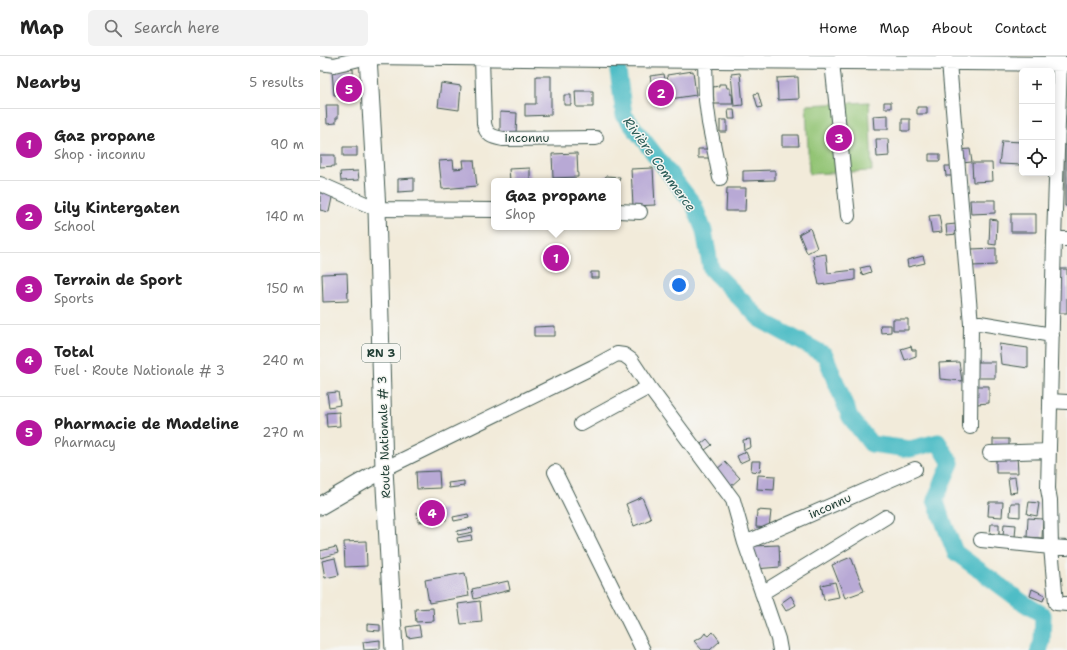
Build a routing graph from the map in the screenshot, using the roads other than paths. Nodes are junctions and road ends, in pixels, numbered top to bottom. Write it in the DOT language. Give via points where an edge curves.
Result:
graph roads {
  1 [pos="368,56"];
  2 [pos="482,58"];
  3 [pos="602,59"];
  4 [pos="639,59"];
  5 [pos="714,59"];
  6 [pos="996,59"];
  7 [pos="832,62"];
  8 [pos="949,62"];
  9 [pos="320,63"];
  10 [pos="1064,64"];
  11 [pos="596,138"];
  12 [pos="720,178"];
  13 [pos="320,184"];
  14 [pos="377,209"];
  15 [pos="491,210"];
  16 [pos="621,211"];
  17 [pos="640,212"];
  18 [pos="848,216"];
  19 [pos="1060,239"];
  20 [pos="971,324"];
  21 [pos="1052,335"];
  22 [pos="649,387"];
  23 [pos="1050,401"];
  24 [pos="1067,402"];
  25 [pos="581,424"];
  26 [pos="970,426"];
  27 [pos="1049,451"];
  28 [pos="990,453"];
  29 [pos="384,469"];
  30 [pos="915,469"];
  31 [pos="555,472"];
  32 [pos="320,506"];
  33 [pos="886,517"];
  34 [pos="981,540"];
  35 [pos="745,543"];
  36 [pos="1051,548"];
  37 [pos="1067,548"];
  38 [pos="762,593"];
  39 [pos="1067,604"];
  40 [pos="394,650"];
  41 [pos="643,650"];
  42 [pos="780,650"];
  1 -- 2 [label="street"];
  1 -- 9 [label="street" via="334,65"];
  1 -- 14 [label="main road, Route Nationale # 3 / RN 3"];
  2 -- 3 [label="street"];
  2 -- 11 [label="street, inconnu" via="484,123 488,134 503,138"];
  3 -- 4 [label="street"];
  4 -- 5 [label="street"];
  5 -- 7 [label="street"];
  5 -- 12 [label="street" via="707,107"];
  6 -- 8 [label="street"];
  6 -- 10 [label="street"];
  7 -- 8 [label="street"];
  7 -- 18 [label="street"];
  8 -- 20 [label="street"];
  10 -- 19 [label="street"];
  13 -- 14 [label="street"];
  14 -- 15 [label="street"];
  14 -- 29 [label="main road, Route Nationale # 3 / RN 3"];
  16 -- 17 [label="street"];
  19 -- 21 [label="street"];
  20 -- 21 [label="street"];
  20 -- 26 [label="street"];
  21 -- 23 [label="street"];
  22 -- 25 [label="street"];
  22 -- 29 [label="street" via="631,360 617,354"];
  22 -- 35 [label="street" via="733,500"];
  23 -- 24 [label="street"];
  23 -- 27 [label="street"];
  27 -- 28 [label="street"];
  27 -- 36 [label="street"];
  29 -- 32 [label="main road"];
  29 -- 40 [label="main road, Route Nationale # 3 / RN 3"];
  30 -- 35 [label="street, inconnu"];
  31 -- 41 [label="street"];
  33 -- 38 [label="street"];
  34 -- 36 [label="street"];
  35 -- 38 [label="street"];
  36 -- 37 [label="street"];
  36 -- 39 [label="street" via="1056,602"];
  38 -- 42 [label="street"];
}
